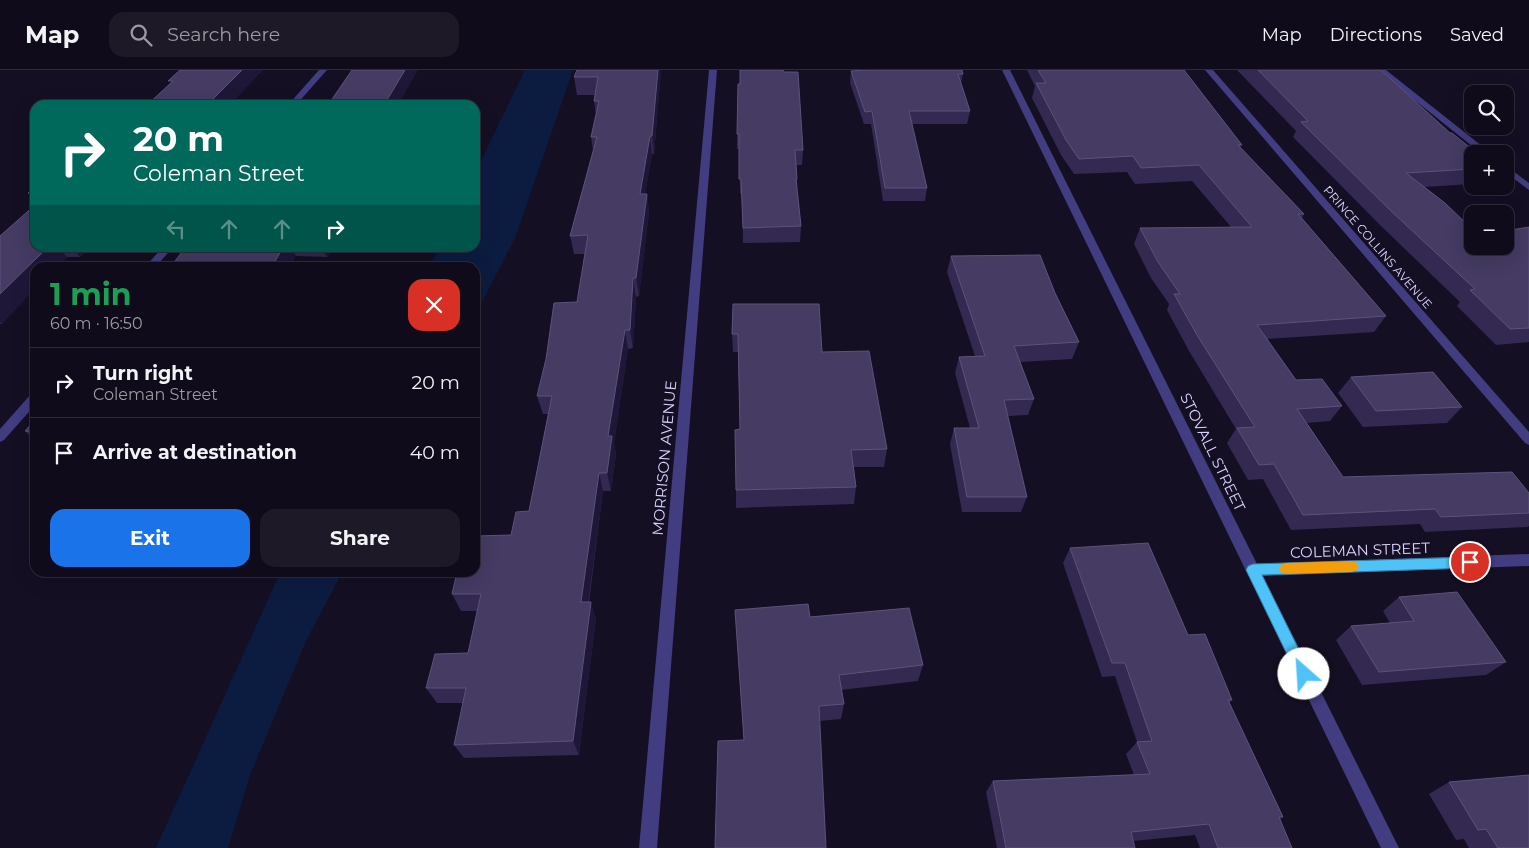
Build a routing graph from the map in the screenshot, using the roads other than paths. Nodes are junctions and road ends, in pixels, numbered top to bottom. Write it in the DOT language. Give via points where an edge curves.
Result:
graph roads {
  1 [pos="323,70"];
  2 [pos="713,70"];
  3 [pos="1006,70"];
  4 [pos="1209,70"];
  5 [pos="1382,70"];
  6 [pos="296,100"];
  7 [pos="1477,145"];
  8 [pos="1514,175"];
  9 [pos="1529,187"];
  10 [pos="163,252"];
  11 [pos="154,262"];
  12 [pos="30,404"];
  13 [pos="0,437"];
  14 [pos="1529,440"];
  15 [pos="1529,560"];
  16 [pos="1253,570"];
  17 [pos="648,848"];
  18 [pos="1390,848"];
  1 -- 6 [label="street"];
  2 -- 17 [label="street, MORRISON AVENUE"];
  3 -- 16 [label="street, STOVALL STREET"];
  4 -- 14 [label="street, PRINCE COLLINS AVENUE"];
  5 -- 7 [label="street"];
  8 -- 9 [label="street"];
  10 -- 11 [label="street"];
  12 -- 13 [label="street"];
  15 -- 16 [label="street, COLEMAN STREET"];
  16 -- 18 [label="street, STOVALL STREET"];
}
